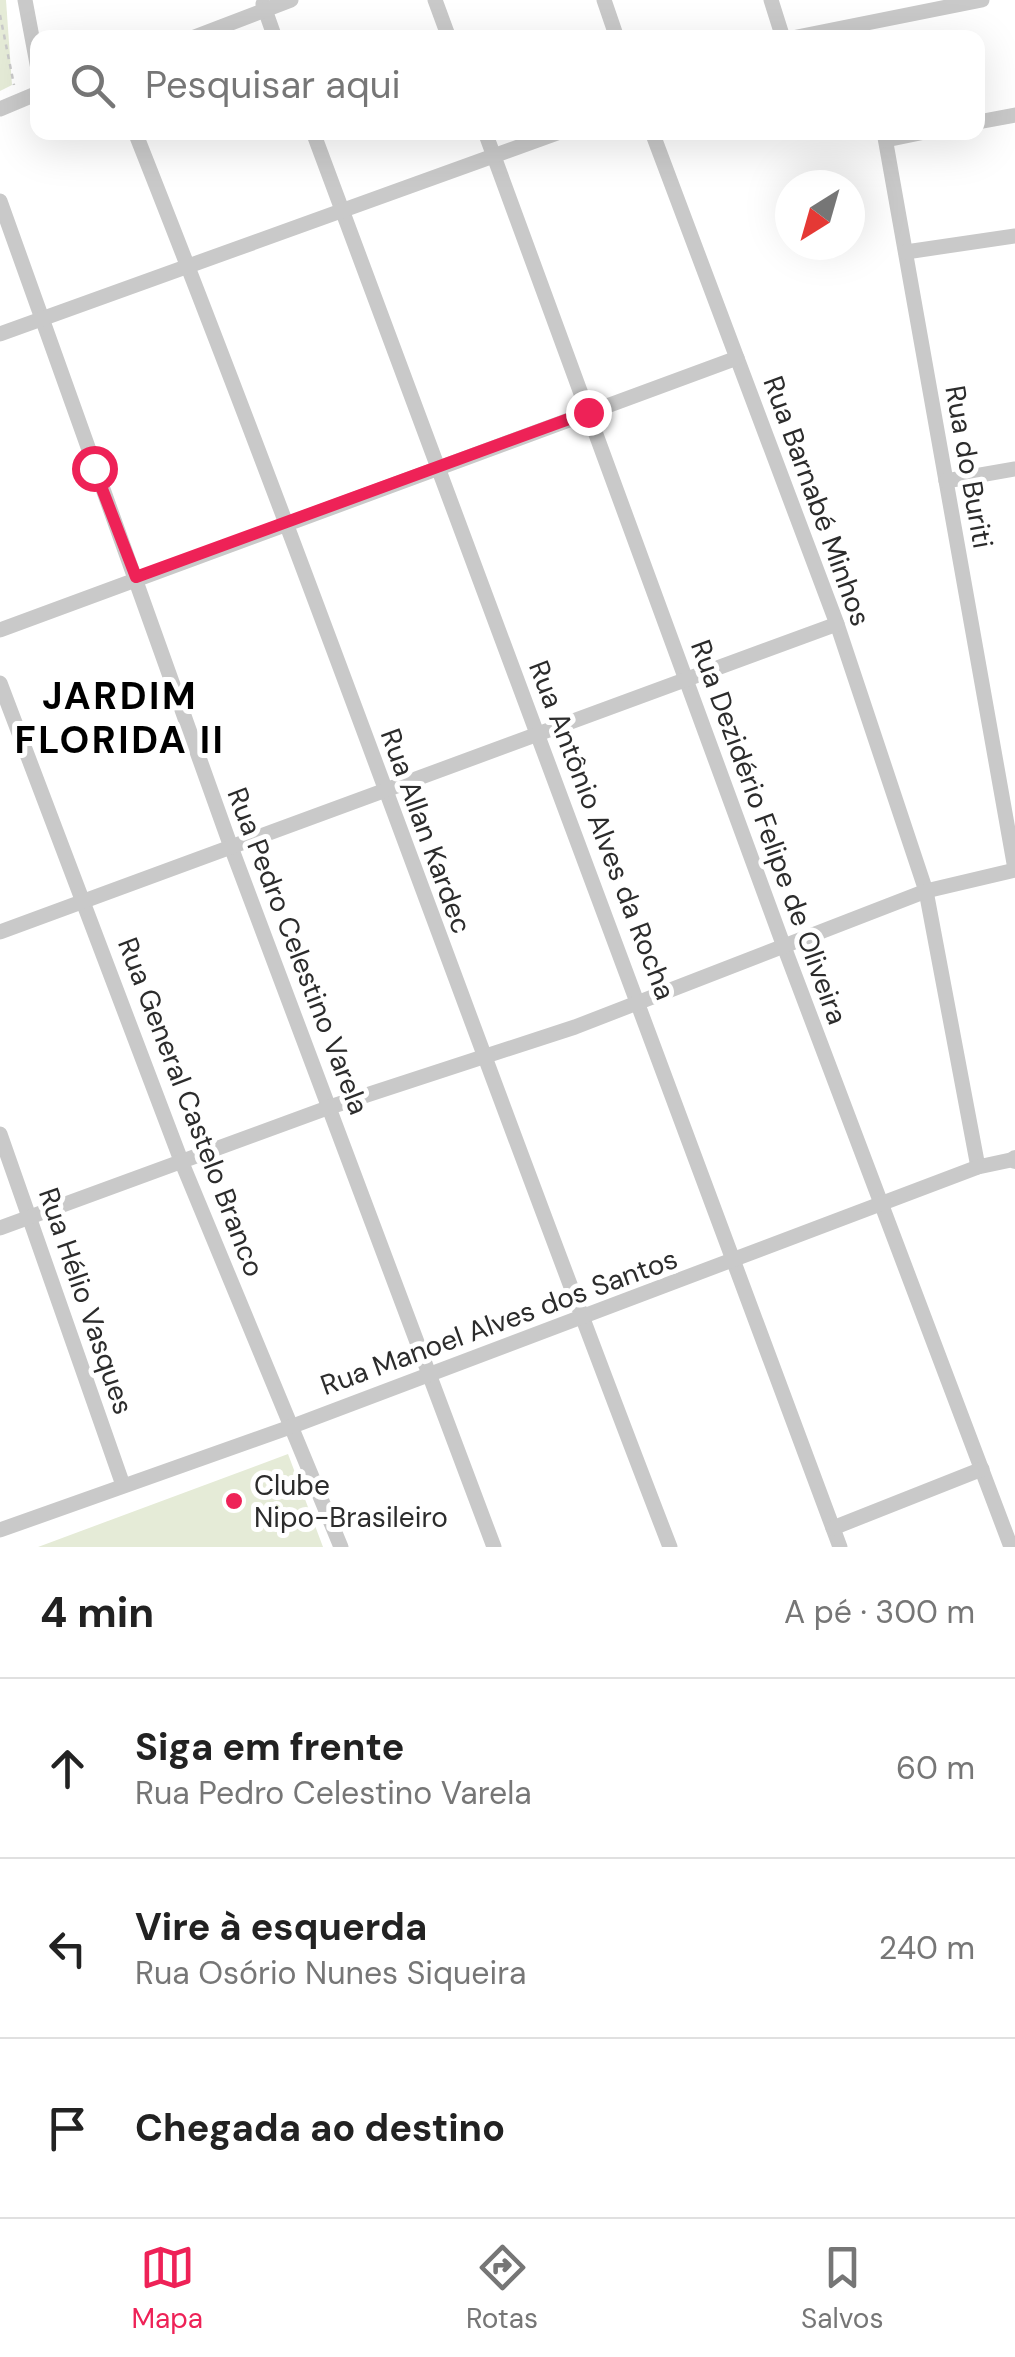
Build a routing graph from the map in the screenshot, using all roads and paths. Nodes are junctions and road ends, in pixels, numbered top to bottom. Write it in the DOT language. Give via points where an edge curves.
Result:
graph roads {
  1 [pos="24,0"];
  2 [pos="291,0"];
  3 [pos="434,0"];
  4 [pos="604,0"];
  5 [pos="771,0"];
  6 [pos="982,0"];
  7 [pos="263,5"];
  8 [pos="915,6"];
  9 [pos="0,15"];
  10 [pos="30,30"];
  11 [pos="209,30"];
  12 [pos="272,30"];
  13 [pos="446,30"];
  14 [pos="614,30"];
  15 [pos="780,30"];
  16 [pos="864,30"];
  17 [pos="30,96"];
  18 [pos="17,102"];
  19 [pos="0,109"];
  20 [pos="1015,115"];
  21 [pos="985,121"];
  22 [pos="138,140"];
  23 [pos="316,140"];
  24 [pos="488,140"];
  25 [pos="539,140"];
  26 [pos="655,140"];
  27 [pos="886,140"];
  28 [pos="494,157"];
  29 [pos="0,201"];
  30 [pos="344,212"];
  31 [pos="1015,236"];
  32 [pos="906,252"];
  33 [pos="188,267"];
  34 [pos="40,321"];
  35 [pos="0,334"];
  36 [pos="737,358"];
  37 [pos="588,412"];
  38 [pos="435,467"];
  39 [pos="1015,469"];
  40 [pos="946,481"];
  41 [pos="287,520"];
  42 [pos="136,577"];
  43 [pos="837,624"];
  44 [pos="0,630"];
  45 [pos="686,678"];
  46 [pos="0,682"];
  47 [pos="537,732"];
  48 [pos="384,792"];
  49 [pos="231,847"];
  50 [pos="1015,869"];
  51 [pos="926,891"];
  52 [pos="84,901"];
  53 [pos="0,932"];
  54 [pos="783,944"];
  55 [pos="640,1003"];
  56 [pos="482,1054"];
  57 [pos="330,1107"];
  58 [pos="0,1134"];
  59 [pos="1015,1160"];
  60 [pos="182,1164"];
  61 [pos="978,1167"];
  62 [pos="882,1205"];
  63 [pos="31,1217"];
  64 [pos="0,1228"];
  65 [pos="734,1262"];
  66 [pos="581,1318"];
  67 [pos="430,1374"];
  68 [pos="293,1426"];
  69 [pos="982,1469"];
  70 [pos="123,1485"];
  71 [pos="833,1528"];
  72 [pos="0,1530"];
  73 [pos="341,1547"];
  74 [pos="494,1547"];
  75 [pos="670,1547"];
  76 [pos="840,1547"];
  77 [pos="1011,1547"];
  1 -- 10 [label="street"];
  2 -- 7 [label="street"];
  3 -- 13 [label="street"];
  4 -- 14 [label="street"];
  5 -- 15 [label="street"];
  6 -- 8 [label="street"];
  7 -- 11 [label="street"];
  7 -- 12 [label="street"];
  8 -- 16 [label="street"];
  9 -- 18 [label="path"];
  17 -- 18 [label="street"];
  18 -- 19 [label="street"];
  20 -- 21 [label="street"];
  22 -- 33 [label="street, Rua Allan Kardec"];
  23 -- 30 [label="street, Rua Antônio Alves da Rocha"];
  24 -- 28 [label="street, Rua Dezidério Felipe de Oliveira"];
  25 -- 28 [label="street"];
  26 -- 36 [label="street, Rua Barnabé Minhos"];
  27 -- 32 [label="street, Rua do Buriti"];
  28 -- 30 [label="street"];
  28 -- 37 [label="street, Rua Dezidério Felipe de Oliveira"];
  29 -- 34 [label="street, Rua Pedro Celestino Varela"];
  30 -- 33 [label="street"];
  30 -- 38 [label="street, Rua Antônio Alves da Rocha"];
  31 -- 32 [label="street"];
  32 -- 40 [label="street, Rua do Buriti"];
  33 -- 34 [label="street"];
  33 -- 41 [label="street, Rua Allan Kardec"];
  34 -- 35 [label="street"];
  34 -- 42 [label="street, Rua Pedro Celestino Varela"];
  36 -- 37 [label="street"];
  36 -- 43 [label="street, Rua Barnabé Minhos"];
  37 -- 38 [label="street"];
  37 -- 45 [label="street, Rua Dezidério Felipe de Oliveira"];
  38 -- 41 [label="street"];
  38 -- 47 [label="street, Rua Antônio Alves da Rocha"];
  39 -- 40 [label="street"];
  40 -- 50 [label="street, Rua do Buriti"];
  41 -- 42 [label="street"];
  41 -- 48 [label="street, Rua Allan Kardec"];
  42 -- 44 [label="street"];
  42 -- 49 [label="street, Rua Pedro Celestino Varela"];
  43 -- 45 [label="street"];
  43 -- 51 [label="street, Rua Barnabé Minhos"];
  45 -- 47 [label="street"];
  45 -- 54 [label="street, Rua Dezidério Felipe de Oliveira"];
  46 -- 52 [label="street, Rua General Castelo Branco"];
  47 -- 48 [label="street"];
  47 -- 55 [label="street, Rua Antônio Alves da Rocha"];
  48 -- 49 [label="street"];
  48 -- 56 [label="street, Rua Allan Kardec"];
  49 -- 52 [label="street"];
  49 -- 57 [label="street, Rua Pedro Celestino Varela"];
  50 -- 51 [label="street"];
  51 -- 54 [label="street"];
  51 -- 61 [label="street, Rua Barnabé Minhos"];
  52 -- 53 [label="street"];
  52 -- 60 [label="street, Rua General Castelo Branco"];
  54 -- 55 [label="street"];
  54 -- 62 [label="street, Rua Dezidério Felipe de Oliveira"];
  55 -- 56 [label="street"];
  55 -- 65 [label="street, Rua Antônio Alves da Rocha"];
  56 -- 57 [label="street"];
  56 -- 66 [label="street, Rua Allan Kardec"];
  57 -- 60 [label="street"];
  57 -- 67 [label="street, Rua Pedro Celestino Varela"];
  58 -- 63 [label="street, Rua Hélio Vasques"];
  59 -- 61 [label="street, Rua Manoel Alves dos Santos"];
  60 -- 63 [label="street"];
  60 -- 68 [label="street, Rua General Castelo Branco"];
  61 -- 62 [label="street, Rua Manoel Alves dos Santos"];
  62 -- 65 [label="street, Rua Manoel Alves dos Santos"];
  62 -- 69 [label="street, Rua Dezidério Felipe de Oliveira"];
  63 -- 64 [label="street"];
  63 -- 70 [label="street, Rua Hélio Vasques"];
  65 -- 66 [label="street, Rua Manoel Alves dos Santos"];
  65 -- 71 [label="street, Rua Antônio Alves da Rocha"];
  66 -- 67 [label="street, Rua Manoel Alves dos Santos"];
  66 -- 75 [label="street, Rua Allan Kardec"];
  67 -- 68 [label="street, Rua Manoel Alves dos Santos"];
  67 -- 74 [label="street, Rua Pedro Celestino Varela"];
  68 -- 70 [label="street, Rua Manoel Alves dos Santos"];
  68 -- 73 [label="street, Rua General Castelo Branco"];
  69 -- 71 [label="street"];
  69 -- 77 [label="street, Rua Dezidério Felipe de Oliveira"];
  70 -- 72 [label="street, Rua Manoel Alves dos Santos"];
  71 -- 76 [label="street, Rua Antônio Alves da Rocha"];
}
